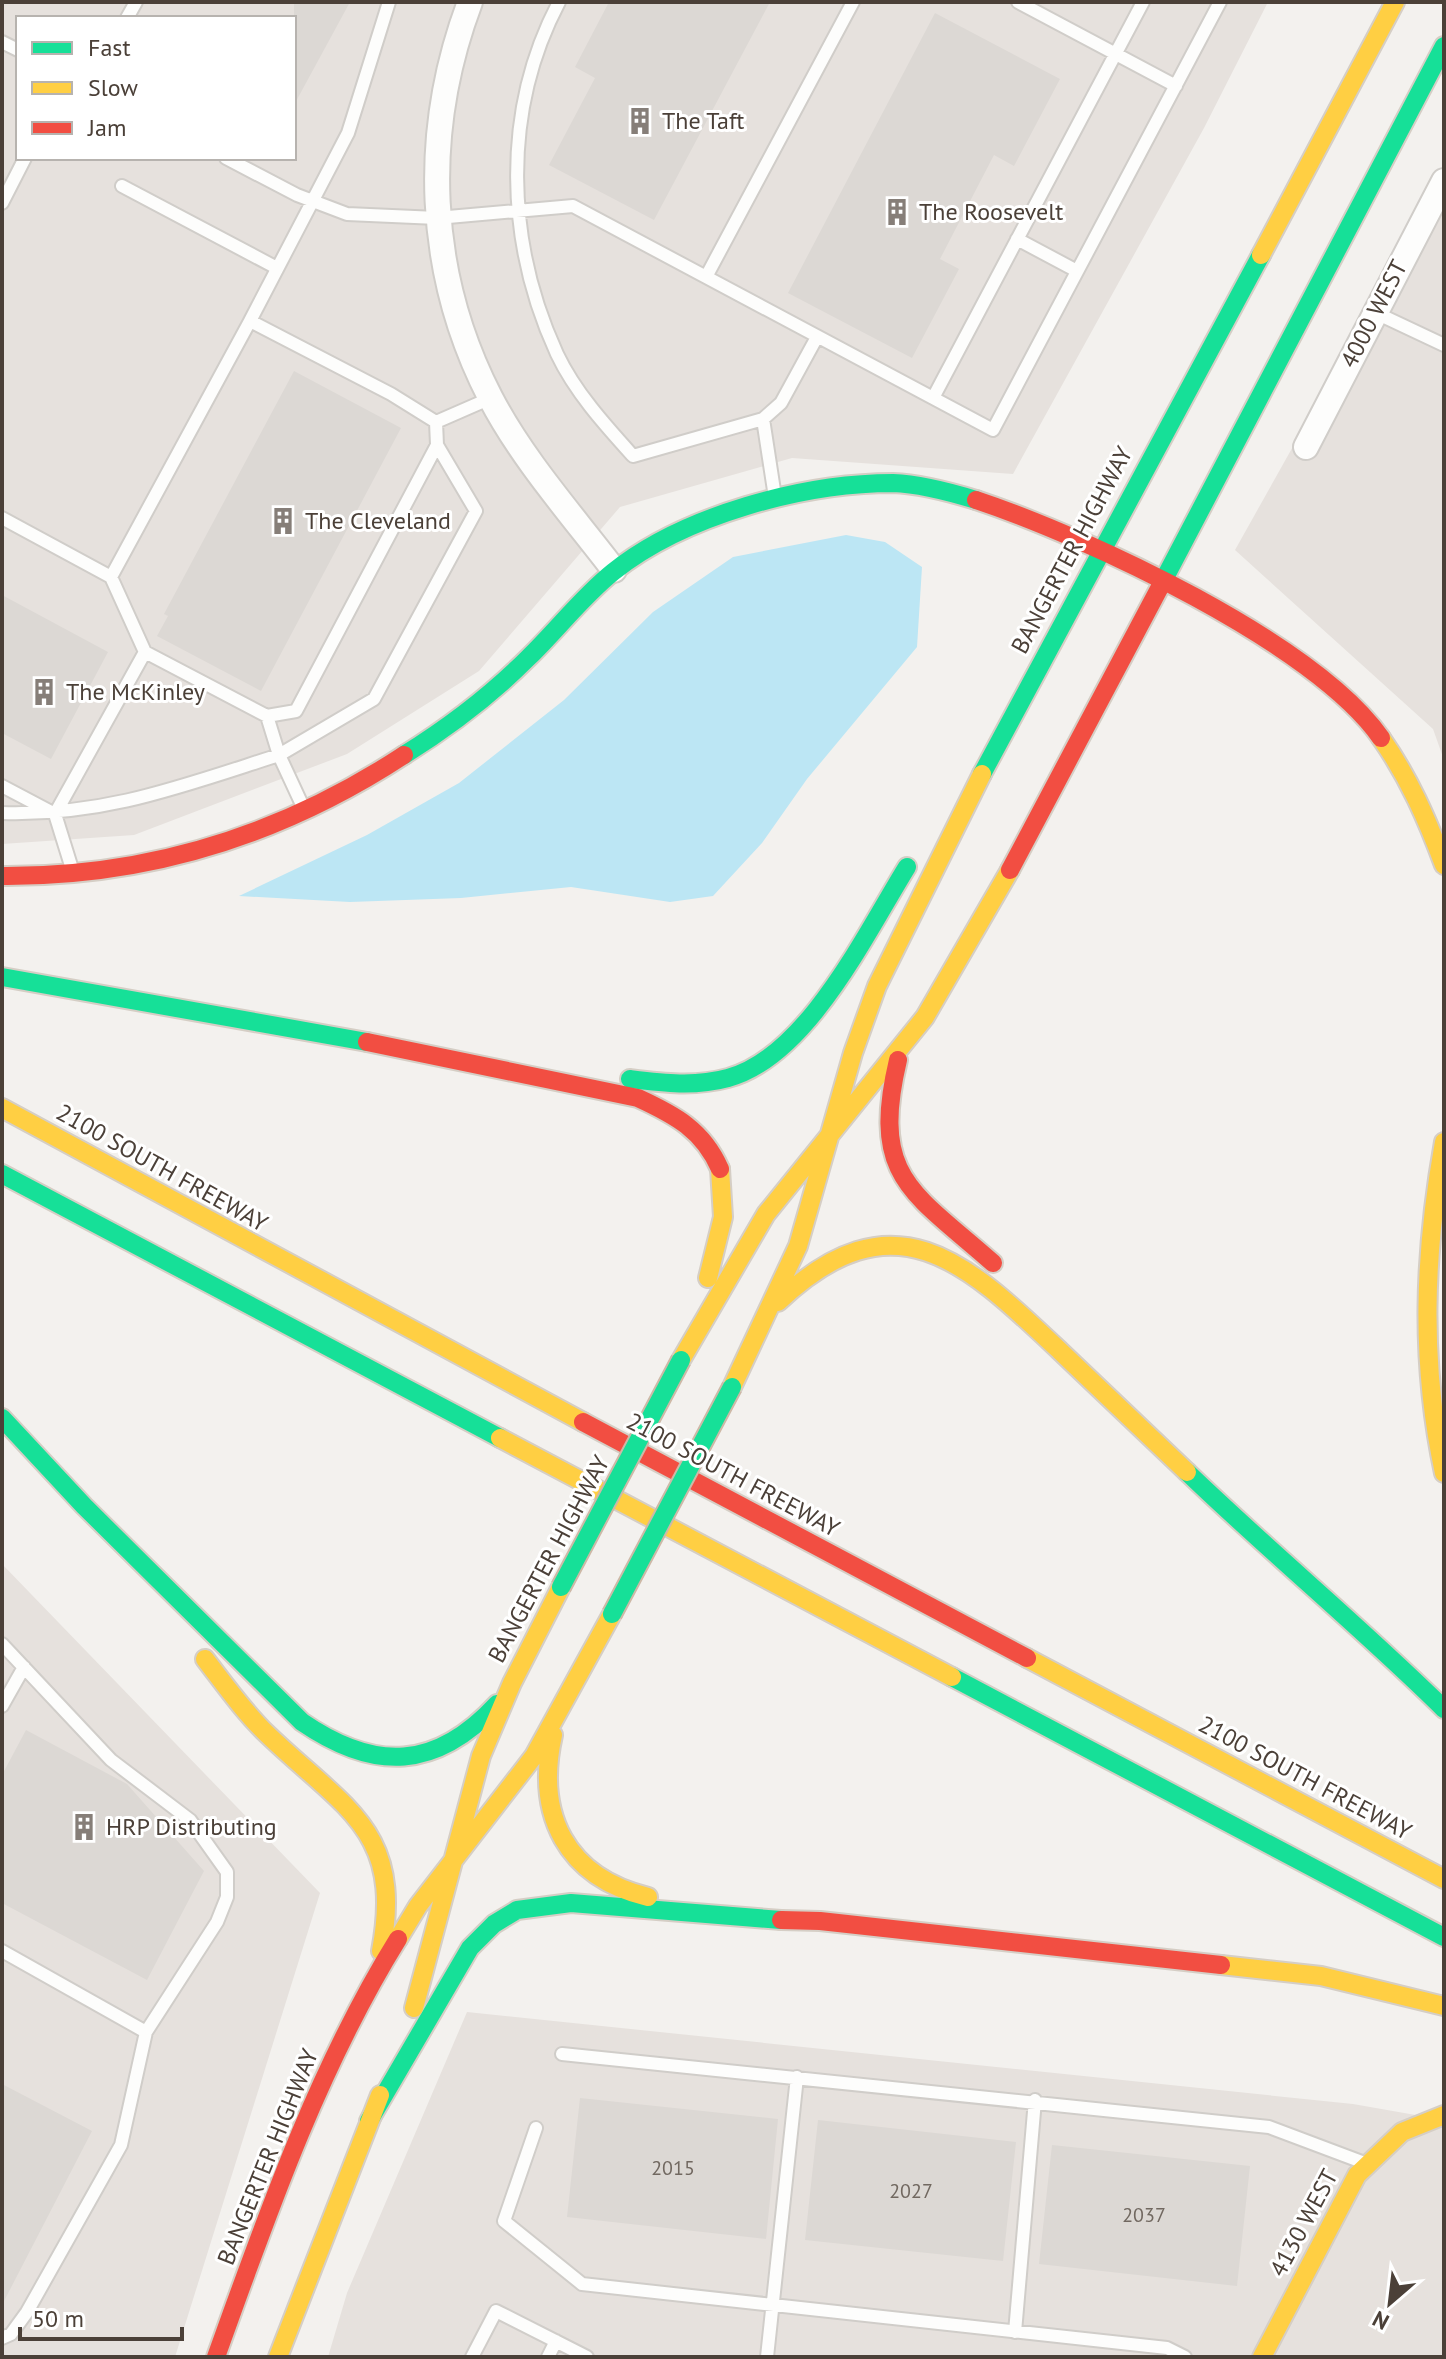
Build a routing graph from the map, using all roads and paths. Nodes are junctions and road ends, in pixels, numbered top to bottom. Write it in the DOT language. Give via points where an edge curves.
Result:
graph roads {
  1 [pos="389,2"];
  2 [pos="470,2"];
  3 [pos="559,2"];
  4 [pos="853,2"];
  5 [pos="1018,2"];
  6 [pos="1143,2"];
  7 [pos="1220,2"];
  8 [pos="1395,2"];
  9 [pos="1444,46"];
  10 [pos="1116,54"];
  11 [pos="1176,86"];
  12 [pos="24,160"];
  13 [pos="230,160"];
  14 [pos="1444,181"];
  15 [pos="122,186"];
  16 [pos="311,201"];
  17 [pos="2,203"];
  18 [pos="1438,208"];
  19 [pos="515,210"];
  20 [pos="437,218"];
  21 [pos="1017,239"];
  22 [pos="277,268"];
  23 [pos="1077,271"];
  24 [pos="706,277"];
  25 [pos="1374,312"];
  26 [pos="250,321"];
  27 [pos="817,337"];
  28 [pos="1444,345"];
  29 [pos="491,398"];
  30 [pos="933,398"];
  31 [pos="763,419"];
  32 [pos="436,422"];
  33 [pos="437,445"];
  34 [pos="1306,447"];
  35 [pos="775,497"];
  36 [pos="2,518"];
  37 [pos="1099,549"];
  38 [pos="614,570"];
  39 [pos="111,577"];
  40 [pos="1163,583"];
  41 [pos="1056,631"];
  42 [pos="145,652"];
  43 [pos="267,716"];
  44 [pos="279,755"];
  45 [pos="2,786"];
  46 [pos="2,813"];
  47 [pos="306,813"];
  48 [pos="55,814"];
  49 [pos="939,815"];
  50 [pos="915,855"];
  51 [pos="1444,865"];
  52 [pos="74,875"];
  53 [pos="2,876"];
  54 [pos="2,977"];
  55 [pos="901,1048"];
  56 [pos="405,1049"];
  57 [pos="2,1108"];
  58 [pos="828,1137"];
  59 [pos="1444,1142"];
  60 [pos="2,1174"];
  61 [pos="774,1306"];
  62 [pos="681,1360"];
  63 [pos="2,1418"];
  64 [pos="1444,1473"];
  65 [pos="84,1506"];
  66 [pos="1260,1542"];
  67 [pos="2,1644"];
  68 [pos="24,1667"];
  69 [pos="506,1693"];
  70 [pos="2,1706"];
  71 [pos="1444,1709"];
  72 [pos="555,1721"];
  73 [pos="454,1860"];
  74 [pos="1444,1879"];
  75 [pos="820,1921"];
  76 [pos="1444,1937"];
  77 [pos="2,1951"];
  78 [pos="376,1971"];
  79 [pos="1444,2006"];
  80 [pos="146,2032"];
  81 [pos="562,2054"];
  82 [pos="797,2077"];
  83 [pos="1035,2100"];
  84 [pos="1444,2115"];
  85 [pos="369,2121"];
  86 [pos="536,2128"];
  87 [pos="1365,2163"];
  88 [pos="774,2305"];
  89 [pos="1015,2332"];
  90 [pos="2,2338"];
  91 [pos="556,2341"];
  92 [pos="216,2357"];
  93 [pos="278,2357"];
  94 [pos="472,2357"];
  95 [pos="548,2357"];
  96 [pos="587,2357"];
  97 [pos="767,2357"];
  98 [pos="1185,2357"];
  99 [pos="1262,2357"];
  1 -- 16 [label="lane" via="348,133"];
  2 -- 20 [label="street" via="442,101"];
  3 -- 19 [label="lane" via="533,68 519,134"];
  4 -- 24 [label="lane"];
  5 -- 10 [label="lane"];
  6 -- 10 [label="lane"];
  7 -- 11 [label="lane"];
  8 -- 37 [label="main road, BANGERTER HIGHWAY"];
  9 -- 40 [label="main road, BANGERTER HIGHWAY"];
  10 -- 11 [label="lane"];
  10 -- 21 [label="lane"];
  11 -- 23 [label="lane"];
  12 -- 17 [label="lane"];
  13 -- 16 [label="lane"];
  14 -- 18 [label="street, 4000 WEST"];
  15 -- 22 [label="lane"];
  16 -- 20 [label="lane" via="347,214"];
  16 -- 22 [label="lane"];
  18 -- 25 [label="street, 4000 WEST"];
  19 -- 20 [label="lane"];
  19 -- 24 [label="lane" via="573,206"];
  19 -- 31 [label="lane" via="531,288 558,356 596,415 633,456"];
  20 -- 29 [label="street" via="443,271 461,334"];
  21 -- 23 [label="lane"];
  21 -- 30 [label="lane"];
  22 -- 26 [label="lane"];
  23 -- 30 [label="lane" via="993,430"];
  24 -- 27 [label="lane"];
  25 -- 28 [label="lane"];
  25 -- 34 [label="street, 4000 WEST"];
  26 -- 32 [label="lane"];
  26 -- 39 [label="lane"];
  27 -- 30 [label="lane"];
  27 -- 31 [label="lane" via="781,403"];
  29 -- 32 [label="lane"];
  29 -- 38 [label="street"];
  31 -- 35 [label="lane"];
  32 -- 33 [label="lane"];
  33 -- 43 [label="lane" via="296,711"];
  33 -- 44 [label="lane" via="476,511 374,699"];
  35 -- 37 [label="main road" via="900,484 976,501"];
  35 -- 38 [label="main road" via="686,527"];
  36 -- 39 [label="lane"];
  37 -- 40 [label="main road"];
  37 -- 41 [label="main road, BANGERTER HIGHWAY"];
  38 -- 47 [label="main road" via="472,708 392,766"];
  39 -- 42 [label="lane"];
  40 -- 51 [label="main road" via="1275,643 1328,679 1369,720 1430,820"];
  40 -- 55 [label="main road, BANGERTER HIGHWAY" via="1004,882"];
  41 -- 49 [label="main road"];
  41 -- 58 [label="main road, BANGERTER HIGHWAY" via="874,991"];
  42 -- 43 [label="lane"];
  42 -- 48 [label="lane"];
  43 -- 44 [label="lane"];
  44 -- 47 [label="lane"];
  44 -- 48 [label="lane" via="133,802"];
  45 -- 48 [label="lane"];
  46 -- 48 [label="lane"];
  47 -- 52 [label="main road" via="193,856"];
  48 -- 52 [label="lane"];
  50 -- 56 [label="main road" via="803,1028 776,1055 731,1078 674,1085 459,1046"];
  52 -- 53 [label="main road"];
  54 -- 56 [label="main road"];
  55 -- 58 [label="main road, BANGERTER HIGHWAY"];
  55 -- 66 [label="main road" via="884,1116 896,1166 917,1196 1008,1278"];
  56 -- 62 [label="main road" via="638,1098 670,1110 702,1136 721,1172 726,1216"];
  57 -- 74 [label="main road, 2100 SOUTH FREEWAY"];
  58 -- 61 [label="main road, BANGERTER HIGHWAY" via="805,1227"];
  58 -- 62 [label="main road, BANGERTER HIGHWAY" via="766,1214"];
  59 -- 64 [label="main road" via="1434,1194 1424,1326 1435,1438"];
  60 -- 76 [label="main road"];
  61 -- 66 [label="main road" via="815,1269 862,1248 912,1246 947,1257 994,1288"];
  61 -- 72 [label="main road, BANGERTER HIGHWAY, bridge"];
  62 -- 69 [label="main road, BANGERTER HIGHWAY, bridge"];
  63 -- 65 [label="main road"];
  65 -- 69 [label="main road" via="302,1722 348,1750 397,1758 443,1749 476,1727"];
  65 -- 78 [label="main road" via="267,1734 347,1805 373,1839 386,1873 391,1912"];
  66 -- 71 [label="main road" via="1359,1625"];
  67 -- 68 [label="lane"];
  68 -- 70 [label="lane"];
  68 -- 80 [label="lane" via="111,1760 190,1820 227,1872 227,1897 217,1922"];
  69 -- 73 [label="main road, BANGERTER HIGHWAY" via="472,1783"];
  72 -- 73 [label="main road, BANGERTER HIGHWAY" via="510,1791"];
  72 -- 75 [label="main road" via="546,1770 548,1805 566,1846 598,1879 636,1896"];
  73 -- 78 [label="main road, BANGERTER HIGHWAY"];
  73 -- 85 [label="main road, BANGERTER HIGHWAY" via="426,1976"];
  75 -- 79 [label="main road" via="1321,1976"];
  75 -- 85 [label="main road" via="746,1920 571,1903 517,1910 470,1948"];
  77 -- 80 [label="lane"];
  78 -- 92 [label="main road, BANGERTER HIGHWAY" via="307,2119"];
  80 -- 90 [label="lane" via="121,2145 27,2312"];
  81 -- 82 [label="lane"];
  82 -- 83 [label="lane"];
  82 -- 88 [label="lane"];
  83 -- 87 [label="lane" via="1269,2127"];
  83 -- 89 [label="lane"];
  84 -- 87 [label="main road, 4130 WEST" via="1408,2127"];
  85 -- 93 [label="main road, BANGERTER HIGHWAY"];
  86 -- 88 [label="lane" via="504,2221 582,2284"];
  87 -- 99 [label="main road, 4130 WEST"];
  88 -- 89 [label="lane"];
  88 -- 97 [label="lane"];
  89 -- 98 [label="lane" via="1167,2348"];
  91 -- 94 [label="lane" via="496,2311"];
  91 -- 95 [label="lane"];
  91 -- 96 [label="lane"];
}
